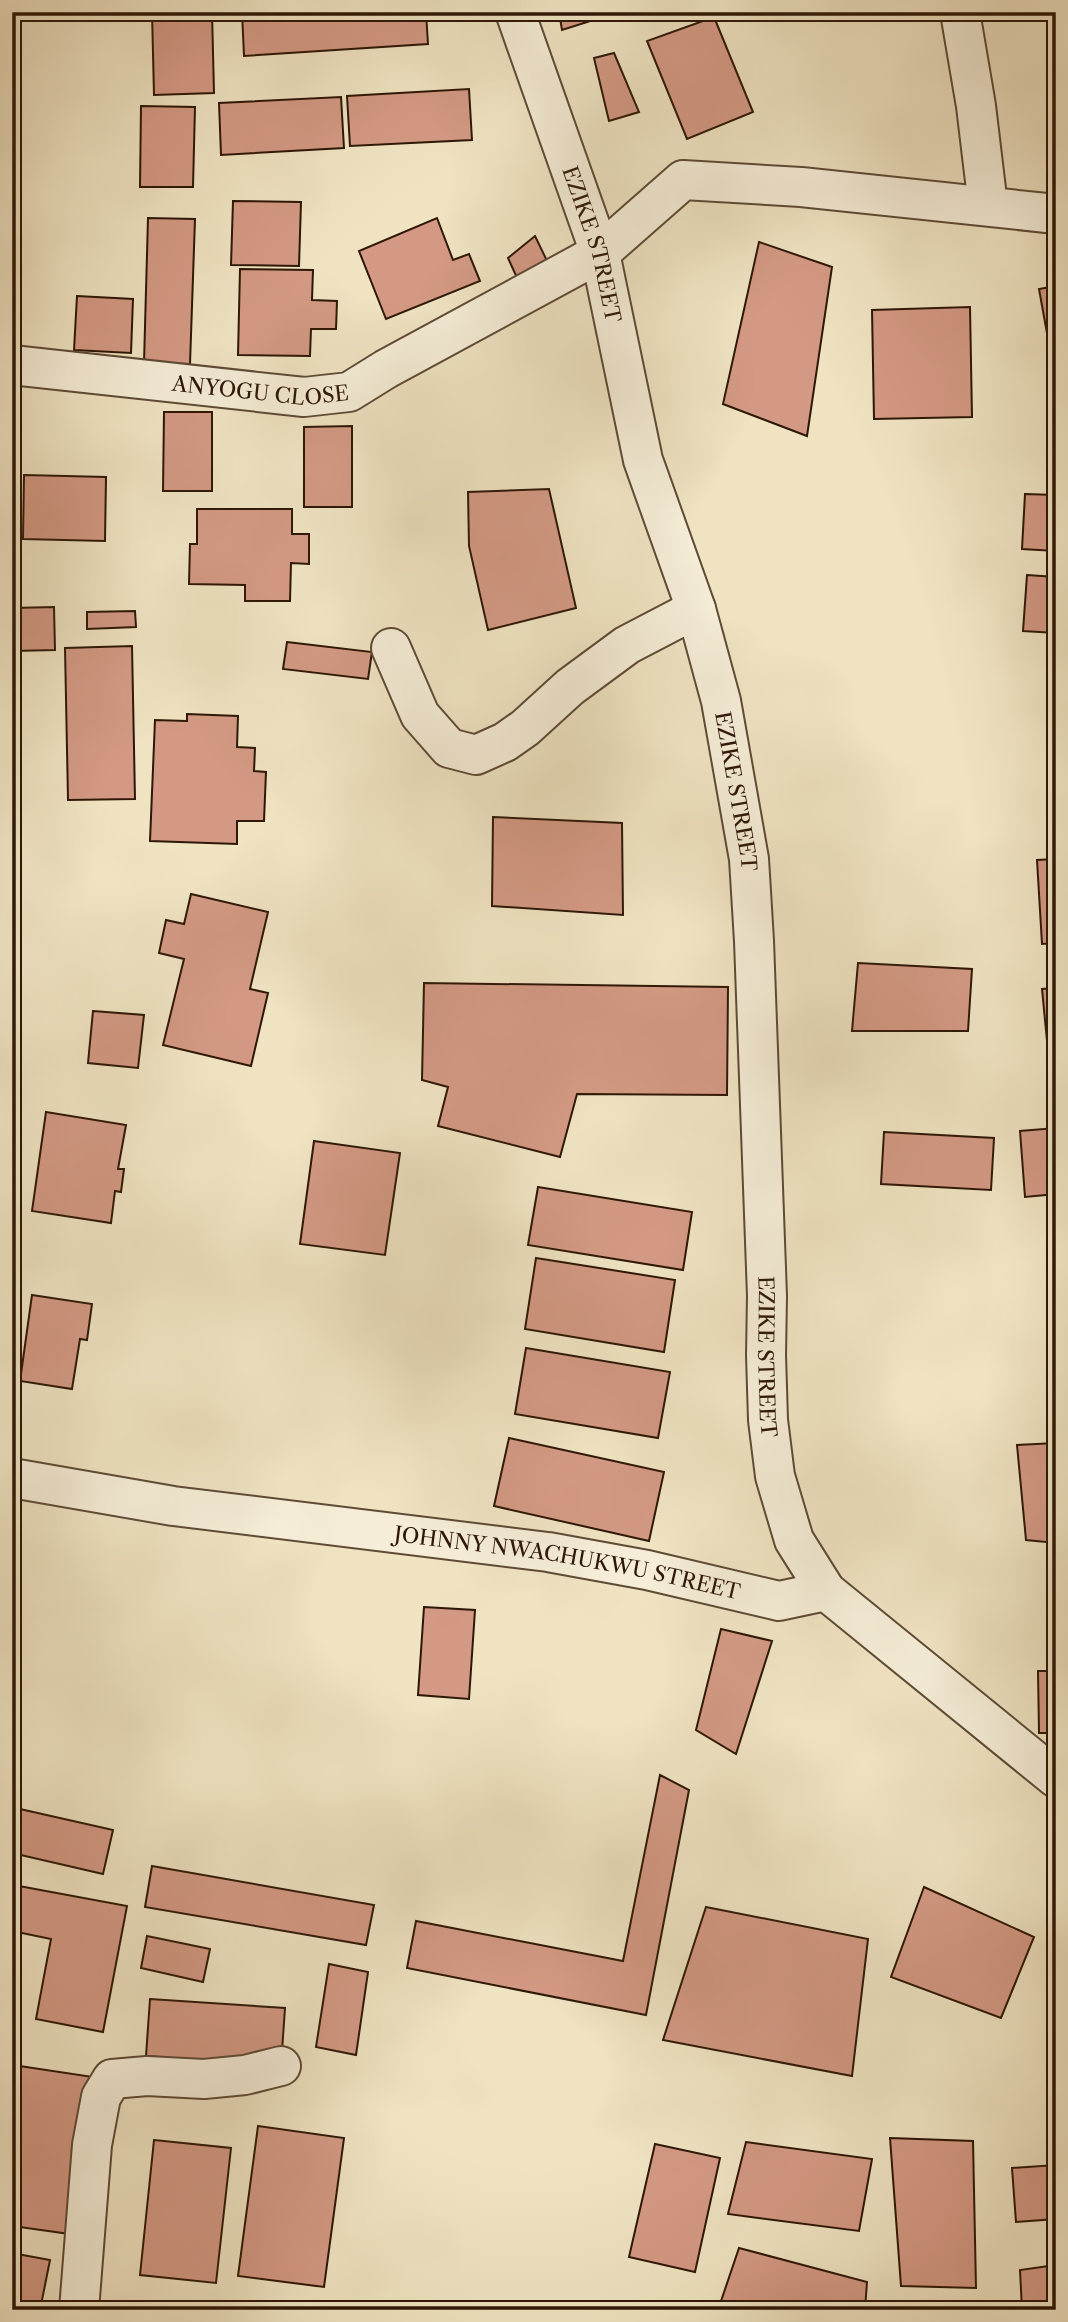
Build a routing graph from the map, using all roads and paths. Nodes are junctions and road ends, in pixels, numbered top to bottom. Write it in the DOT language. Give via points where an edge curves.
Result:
graph roads {
  1 [pos="515,12"];
  2 [pos="960,12"];
  3 [pos="988,205"];
  4 [pos="1056,214"];
  5 [pos="600,253"];
  6 [pos="12,365"];
  7 [pos="696,609"];
  8 [pos="391,649"];
  9 [pos="12,1478"];
  10 [pos="826,1591"];
  11 [pos="1056,1779"];
  12 [pos="281,2066"];
  13 [pos="79,2310"];
  1 -- 5 [label="street, EZIKE STREET"];
  2 -- 3 [label="street"];
  3 -- 4 [label="street, ANYOGU CLOSE"];
  3 -- 5 [label="street, ANYOGU CLOSE" via="683,180"];
  5 -- 6 [label="street, ANYOGU CLOSE" via="349,392 304,397"];
  5 -- 7 [label="street, EZIKE STREET" via="642,460"];
  7 -- 8 [label="street" via="627,645 505,742 475,755 449,748 420,715"];
  7 -- 10 [label="street, EZIKE STREET" via="721,701 749,859 768,1420 775,1476 794,1540"];
  9 -- 10 [label="street, JOHNNY NWACHUKWU STREET" via="173,1506 548,1552 779,1601"];
  10 -- 11 [label="street"];
  12 -- 13 [label="street" via="204,2079 113,2079 101,2096 92,2145"];
}
